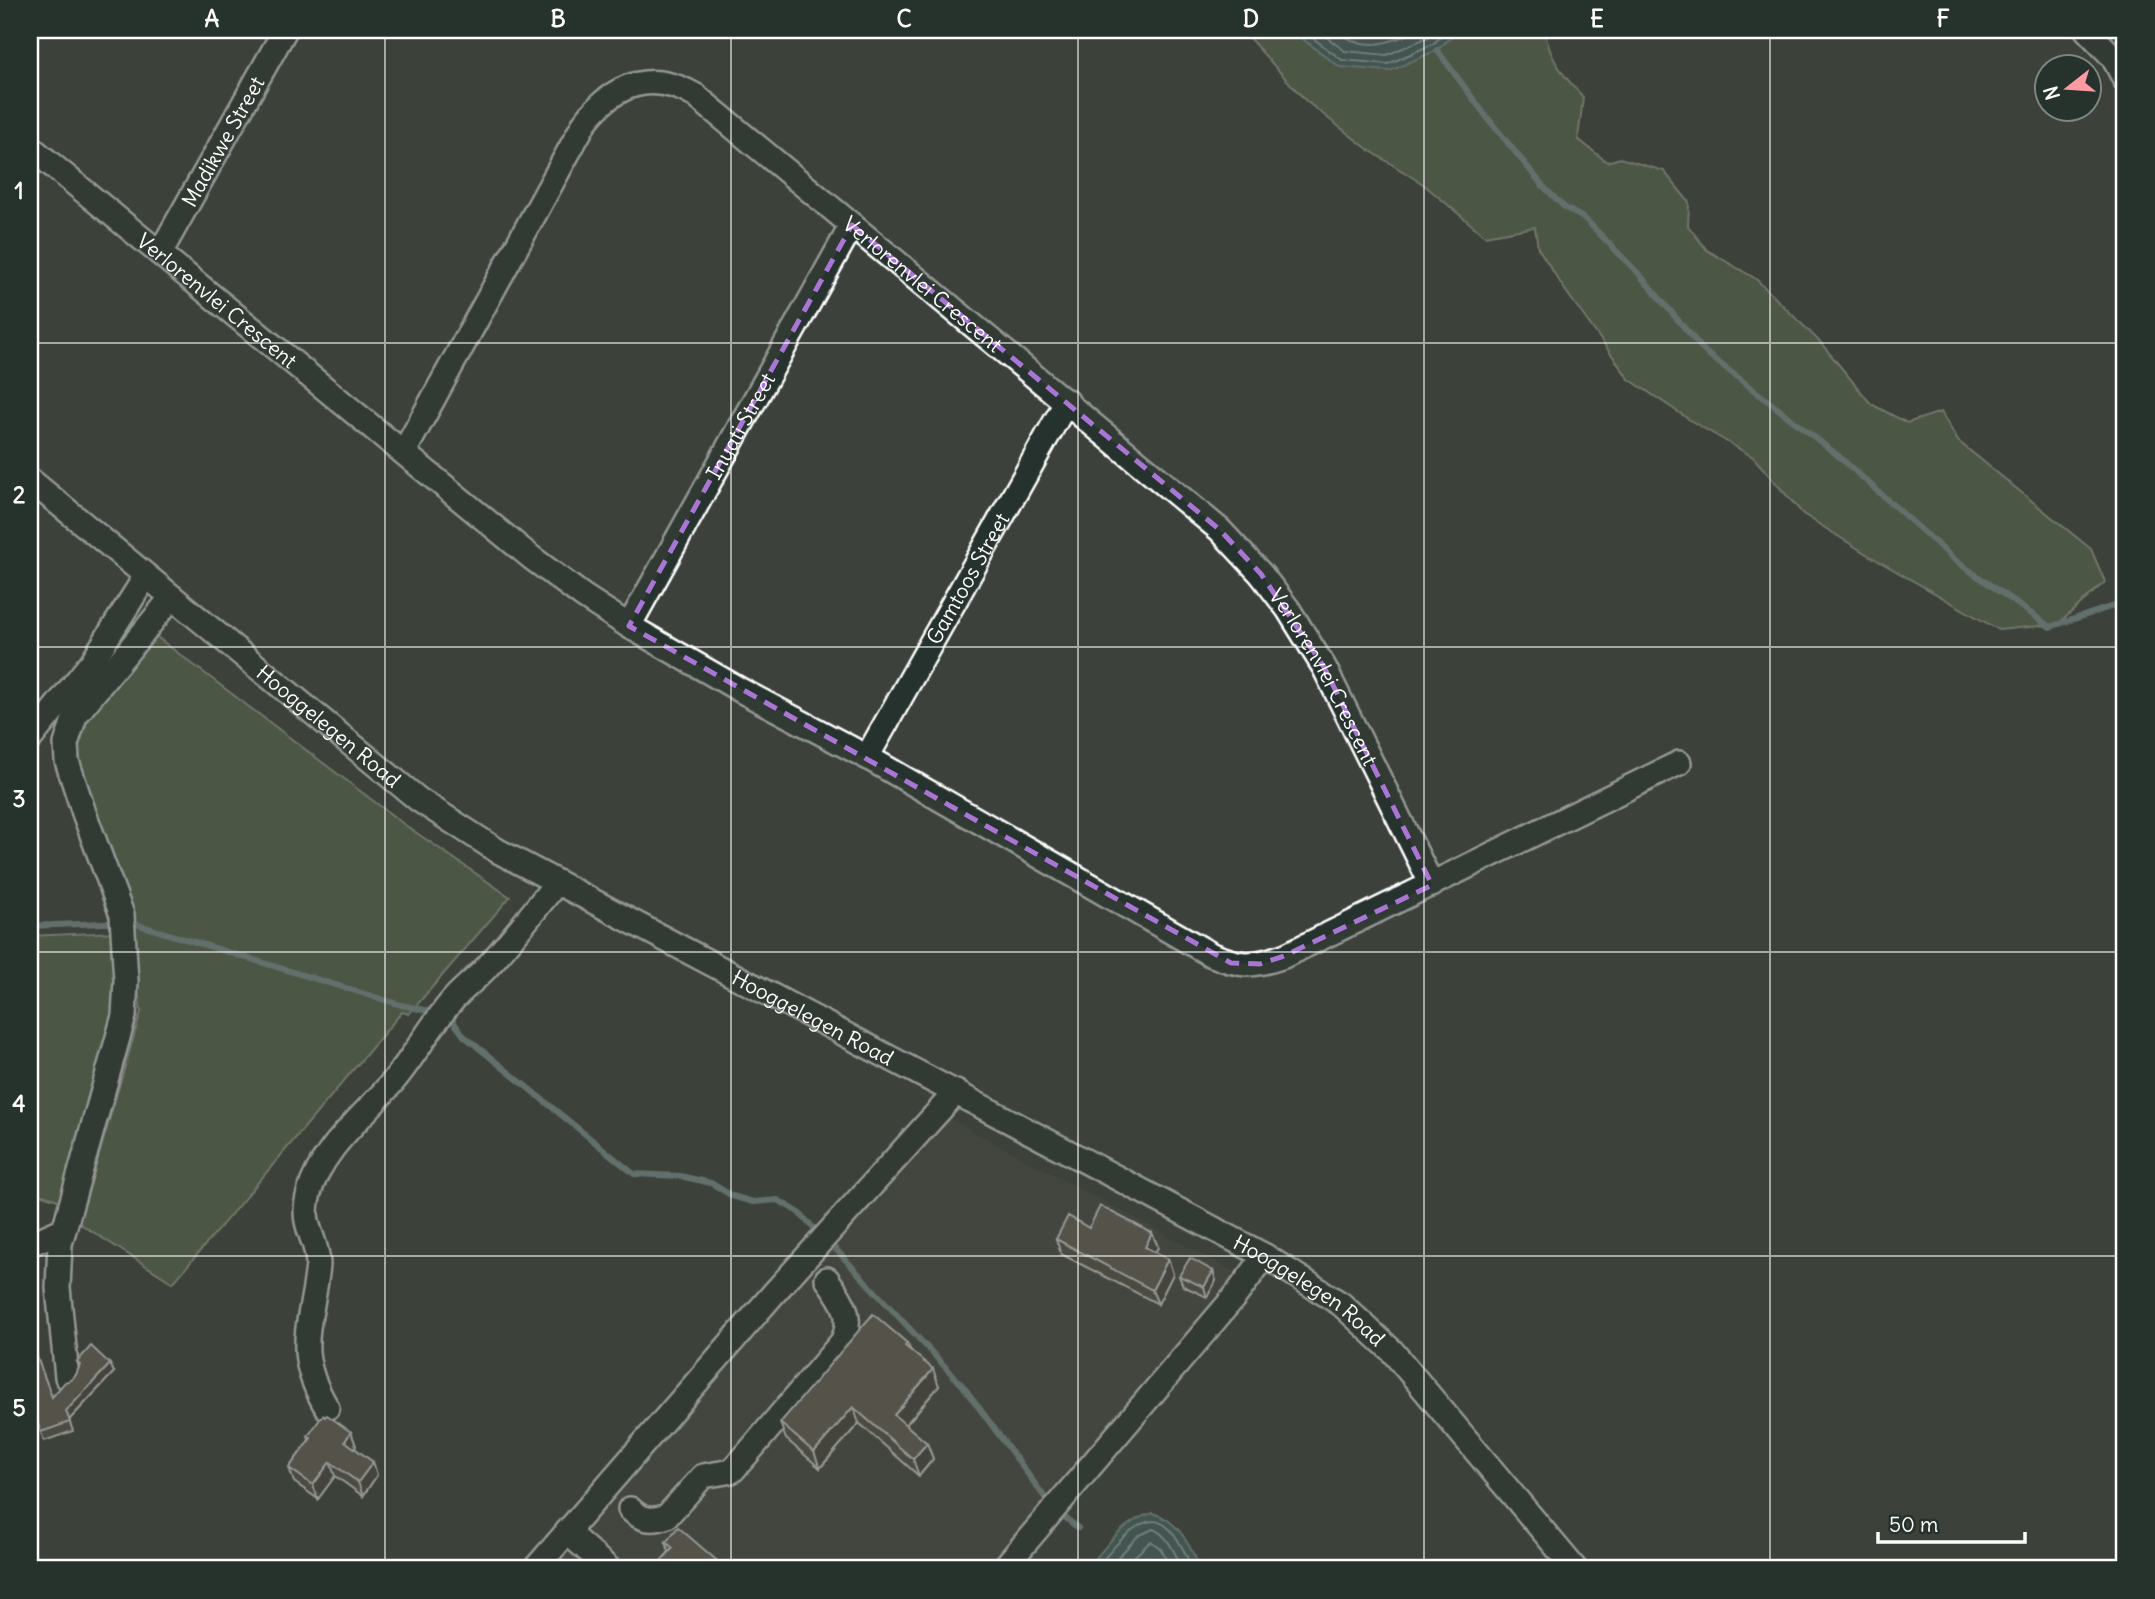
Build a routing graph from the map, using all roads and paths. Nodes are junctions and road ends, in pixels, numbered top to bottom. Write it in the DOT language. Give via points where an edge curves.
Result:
graph roads {
  1 [pos="285,30"];
  2 [pos="2087,30"];
  3 [pos="2125,80"];
  4 [pos="30,147"];
  5 [pos="852,225"];
  6 [pos="160,253"];
  7 [pos="1067,401"];
  8 [pos="404,452"];
  9 [pos="30,480"];
  10 [pos="146,576"];
  11 [pos="172,597"];
  12 [pos="629,626"];
  13 [pos="30,739"];
  14 [pos="867,757"];
  15 [pos="1679,763"];
  16 [pos="557,881"];
  17 [pos="1432,885"];
  18 [pos="956,1092"];
  19 [pos="62,1230"];
  20 [pos="30,1244"];
  21 [pos="1265,1256"];
  22 [pos="827,1279"];
  23 [pos="67,1377"];
  24 [pos="327,1408"];
  25 [pos="630,1509"];
  26 [pos="567,1532"];
  27 [pos="535,1569"];
  28 [pos="609,1569"];
  29 [pos="1003,1569"];
  30 [pos="1575,1569"];
  1 -- 6 [label="street, Madikwe Street"];
  2 -- 3 [label="street" via="2113,57"];
  4 -- 6 [label="street, Verlorenvlei Crescent"];
  5 -- 7 [label="street, Verlorenvlei Crescent"];
  5 -- 8 [label="street, Verlorenvlei Crescent" via="683,88 651,81 621,90 597,106 585,122"];
  5 -- 12 [label="street, Inyati Street"];
  6 -- 8 [label="street, Verlorenvlei Crescent"];
  7 -- 14 [label="street, Gamtoos Street"];
  7 -- 17 [label="street, Verlorenvlei Crescent" via="1220,530 1288,609 1324,667"];
  8 -- 12 [label="street, Verlorenvlei Crescent" via="532,558"];
  9 -- 10 [label="street, Hooggelegen Road"];
  10 -- 11 [label="street, Hooggelegen Road"];
  10 -- 13 [label="street" via="92,662"];
  11 -- 16 [label="street, Hooggelegen Road" via="419,800 498,851"];
  11 -- 19 [label="street" via="75,716 65,744 123,923 126,981 124,1016"];
  12 -- 14 [label="street, Verlorenvlei Crescent"];
  14 -- 17 [label="street, Verlorenvlei Crescent" via="1231,963 1248,966 1284,956"];
  15 -- 17 [label="street, Verlorenvlei Crescent"];
  16 -- 18 [label="street, Hooggelegen Road"];
  16 -- 24 [label="street" via="512,939 452,1001 396,1079 332,1150 313,1181 306,1221 318,1265 307,1325 307,1360"];
  18 -- 21 [label="street, Hooggelegen Road"];
  18 -- 26 [label="street"];
  19 -- 20 [label="street"];
  19 -- 23 [label="street" via="58,1288"];
  21 -- 29 [label="street"];
  21 -- 30 [label="street, Hooggelegen Road" via="1341,1304 1392,1351"];
  22 -- 25 [label="street" via="847,1311 846,1335 748,1453 732,1471 703,1476 667,1516 651,1520"];
  26 -- 27 [label="street"];
  26 -- 28 [label="street"];
}
